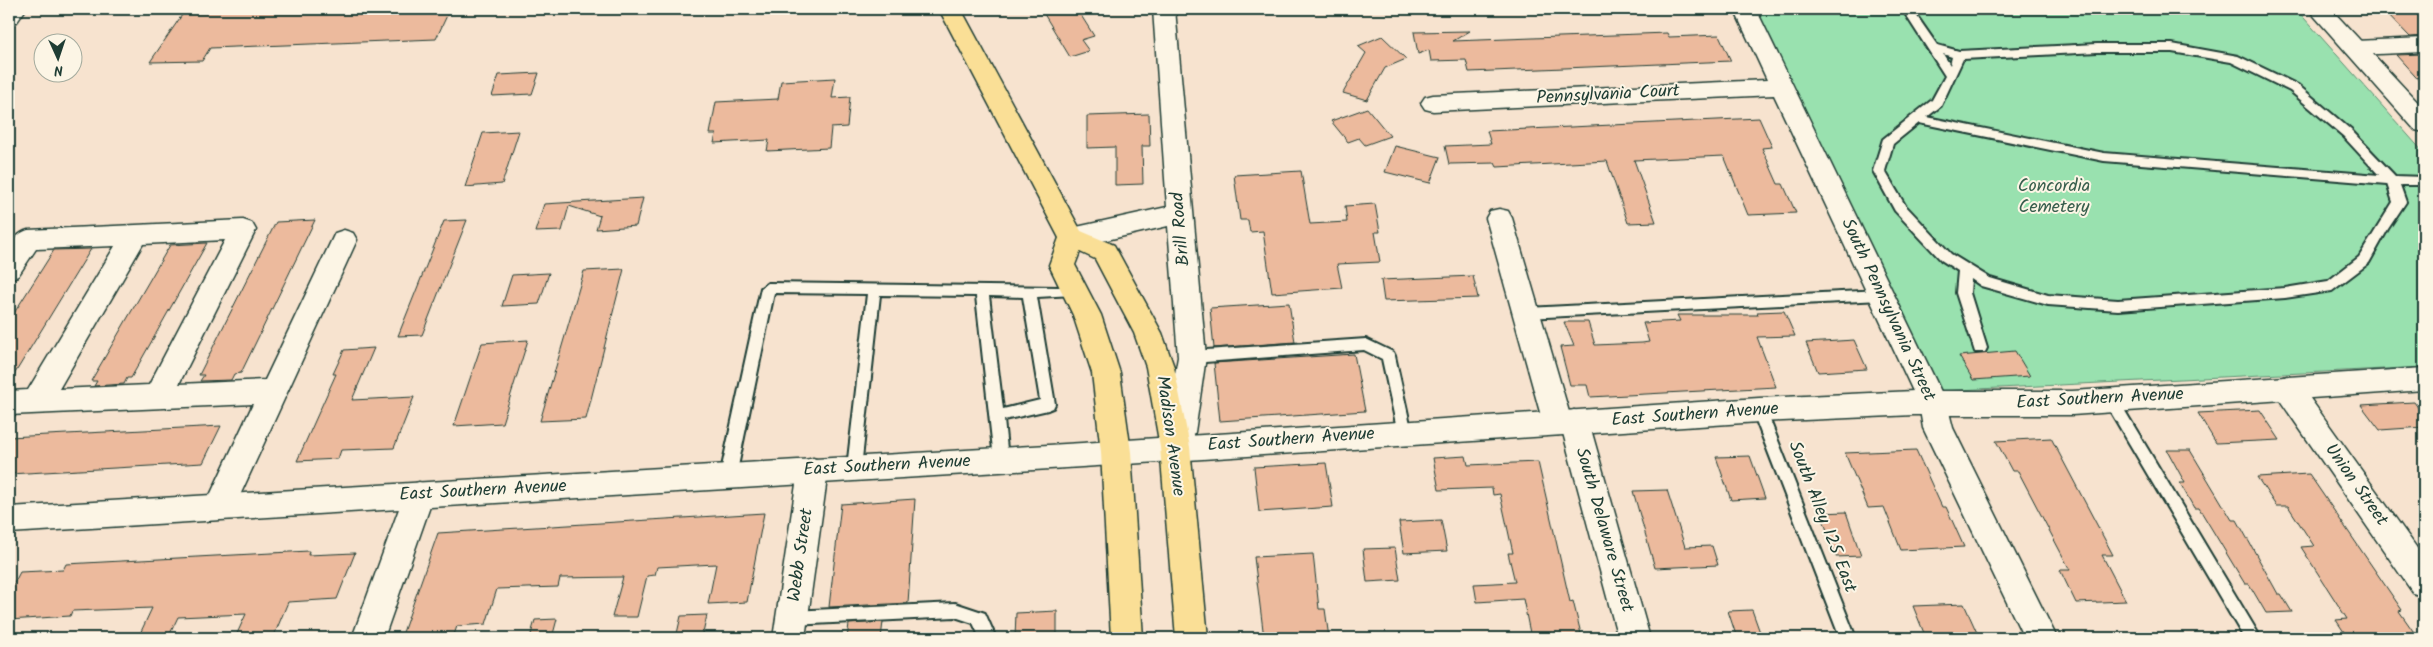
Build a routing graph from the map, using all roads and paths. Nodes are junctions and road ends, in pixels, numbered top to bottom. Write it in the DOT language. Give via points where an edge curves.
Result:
graph roads {
  1 [pos="15,9"];
  2 [pos="950,9"];
  3 [pos="1164,9"];
  4 [pos="1745,9"];
  5 [pos="1907,9"];
  6 [pos="2319,9"];
  7 [pos="9,17"];
  8 [pos="2424,45"];
  9 [pos="1933,48"];
  10 [pos="2355,48"];
  11 [pos="1959,55"];
  12 [pos="1951,76"];
  13 [pos="1783,87"];
  14 [pos="1433,103"];
  15 [pos="1918,119"];
  16 [pos="2424,124"];
  17 [pos="2392,180"];
  18 [pos="2424,181"];
  19 [pos="1179,214"];
  20 [pos="1499,218"];
  21 [pos="135,235"];
  22 [pos="1072,238"];
  23 [pos="344,240"];
  24 [pos="9,269"];
  25 [pos="1965,269"];
  26 [pos="874,290"];
  27 [pos="1074,290"];
  28 [pos="982,291"];
  29 [pos="1029,292"];
  30 [pos="1881,295"];
  31 [pos="1527,314"];
  32 [pos="1980,348"];
  33 [pos="1192,357"];
  34 [pos="2424,379"];
  35 [pos="2287,388"];
  36 [pos="274,391"];
  37 [pos="158,396"];
  38 [pos="2111,400"];
  39 [pos="38,401"];
  40 [pos="9,403"];
  41 [pos="1933,404"];
  42 [pos="1759,410"];
  43 [pos="997,416"];
  44 [pos="1566,423"];
  45 [pos="1405,433"];
  46 [pos="1175,447"];
  47 [pos="1116,452"];
  48 [pos="1001,460"];
  49 [pos="854,468"];
  50 [pos="813,471"];
  51 [pos="728,476"];
  52 [pos="419,495"];
  53 [pos="220,506"];
  54 [pos="9,521"];
  55 [pos="2424,583"];
  56 [pos="790,628"];
  57 [pos="368,638"];
  58 [pos="988,638"];
  59 [pos="1127,638"];
  60 [pos="1192,638"];
  61 [pos="1634,638"];
  62 [pos="1848,638"];
  63 [pos="2041,638"];
  64 [pos="2253,638"];
  1 -- 7 [label="street"];
  2 -- 22 [label="main road"];
  3 -- 19 [label="street, Brill Road"];
  4 -- 13 [label="street, South Pennsylvania Street"];
  5 -- 9 [label="lane"];
  6 -- 10 [label="street"];
  8 -- 10 [label="street"];
  9 -- 11 [label="lane"];
  9 -- 12 [label="lane"];
  10 -- 16 [label="street"];
  11 -- 12 [label="lane"];
  11 -- 17 [label="lane" via="2172,48 2234,59 2294,88 2346,133"];
  12 -- 15 [label="lane" via="1937,103"];
  13 -- 14 [label="street, Pennsylvania Court"];
  13 -- 30 [label="street, South Pennsylvania Street"];
  15 -- 17 [label="lane" via="2104,156"];
  15 -- 25 [label="lane" via="1887,142 1879,171 1900,208 1946,257"];
  17 -- 18 [label="lane"];
  17 -- 25 [label="lane" via="2400,202 2364,260 2332,286 2118,305 2048,300 1986,282"];
  19 -- 22 [label="street"];
  19 -- 33 [label="street, Brill Road"];
  20 -- 31 [label="street, South Delaware Street"];
  21 -- 24 [label="street" via="28,240"];
  21 -- 37 [label="street" via="243,230"];
  21 -- 39 [label="street"];
  22 -- 27 [label="main road" via="1062,266"];
  22 -- 46 [label="main road, Madison Avenue" via="1106,252 1133,301 1160,367"];
  23 -- 36 [label="street"];
  25 -- 32 [label="lane" via="1963,293"];
  26 -- 28 [label="lane"];
  26 -- 49 [label="lane"];
  26 -- 51 [label="lane" via="768,288"];
  27 -- 29 [label="lane"];
  27 -- 47 [label="main road" via="1087,315 1106,373"];
  28 -- 29 [label="lane"];
  28 -- 43 [label="lane"];
  29 -- 43 [label="lane" via="1048,404"];
  30 -- 31 [label="lane"];
  30 -- 41 [label="street, South Pennsylvania Street"];
  31 -- 44 [label="street, South Delaware Street"];
  33 -- 45 [label="lane" via="1366,344 1388,356"];
  33 -- 46 [label="street, Brill Road"];
  34 -- 35 [label="street, East Southern Avenue"];
  35 -- 38 [label="street, East Southern Avenue"];
  35 -- 55 [label="street, Union Street"];
  36 -- 37 [label="street"];
  36 -- 53 [label="street"];
  37 -- 39 [label="street"];
  38 -- 41 [label="street, East Southern Avenue"];
  38 -- 64 [label="lane"];
  39 -- 40 [label="street"];
  41 -- 42 [label="street, East Southern Avenue"];
  41 -- 63 [label="street, South Pennsylvania Street" via="1938,428"];
  42 -- 44 [label="street, East Southern Avenue"];
  42 -- 62 [label="lane, South Alley 125 East"];
  43 -- 48 [label="lane"];
  44 -- 45 [label="street, East Southern Avenue"];
  44 -- 61 [label="street, South Delaware Street"];
  45 -- 46 [label="street, East Southern Avenue"];
  46 -- 47 [label="street, East Southern Avenue"];
  46 -- 60 [label="main road, Madison Avenue"];
  47 -- 48 [label="street, East Southern Avenue"];
  47 -- 59 [label="main road"];
  48 -- 49 [label="street, East Southern Avenue"];
  49 -- 50 [label="street, East Southern Avenue"];
  50 -- 51 [label="street, East Southern Avenue"];
  50 -- 56 [label="street, Webb Street"];
  51 -- 52 [label="street, East Southern Avenue"];
  52 -- 53 [label="street, East Southern Avenue"];
  52 -- 57 [label="street"];
  53 -- 54 [label="street, East Southern Avenue"];
  56 -- 58 [label="lane" via="955,610 979,618"];
}
